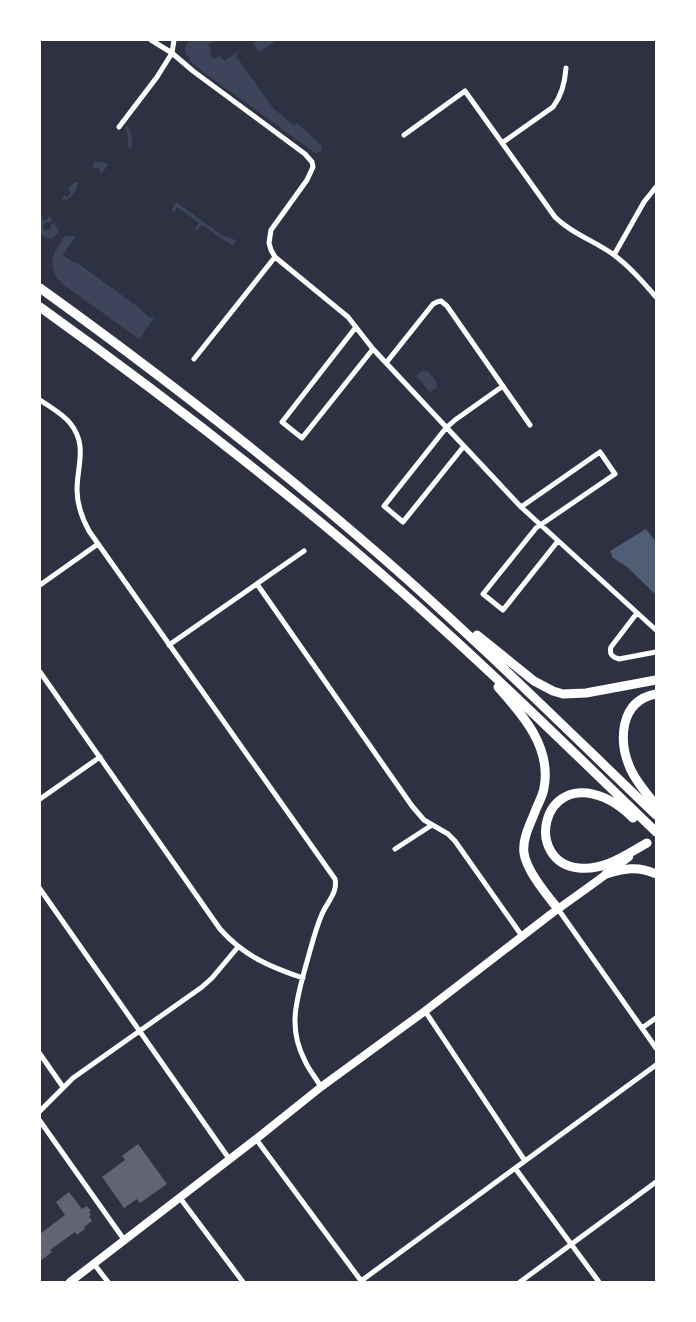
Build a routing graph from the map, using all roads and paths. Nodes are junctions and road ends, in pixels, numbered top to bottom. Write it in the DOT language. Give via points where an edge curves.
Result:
graph roads {
  1 [pos="151,40"];
  2 [pos="174,40"];
  3 [pos="172,52"];
  4 [pos="566,68"];
  5 [pos="119,127"];
  6 [pos="404,135"];
  7 [pos="502,144"];
  8 [pos="656,187"];
  9 [pos="614,255"];
  10 [pos="275,257"];
  11 [pos="40,288"];
  12 [pos="656,297"];
  13 [pos="40,307"];
  14 [pos="356,327"];
  15 [pos="373,348"];
  16 [pos="194,359"];
  17 [pos="386,363"];
  18 [pos="503,386"];
  19 [pos="40,400"];
  20 [pos="530,425"];
  21 [pos="446,428"];
  22 [pos="464,446"];
  23 [pos="521,507"];
  24 [pos="540,526"];
  25 [pos="558,542"];
  26 [pos="98,544"];
  27 [pos="304,551"];
  28 [pos="408,580"];
  29 [pos="257,584"];
  30 [pos="40,585"];
  31 [pos="637,613"];
  32 [pos="656,630"];
  33 [pos="457,642"];
  34 [pos="170,645"];
  35 [pos="656,652"];
  36 [pos="40,672"];
  37 [pos="656,680"];
  38 [pos="656,694"];
  39 [pos="100,757"];
  40 [pos="40,799"];
  41 [pos="656,805"];
  42 [pos="656,815"];
  43 [pos="432,825"];
  44 [pos="656,835"];
  45 [pos="647,842"];
  46 [pos="395,849"];
  47 [pos="606,874"];
  48 [pos="656,874"];
  49 [pos="40,889"];
  50 [pos="558,909"];
  51 [pos="522,936"];
  52 [pos="238,947"];
  53 [pos="303,978"];
  54 [pos="425,1011"];
  55 [pos="656,1018"];
  56 [pos="642,1028"];
  57 [pos="140,1032"];
  58 [pos="656,1048"];
  59 [pos="40,1054"];
  60 [pos="656,1065"];
  61 [pos="63,1087"];
  62 [pos="321,1087"];
  63 [pos="40,1111"];
  64 [pos="40,1121"];
  65 [pos="256,1139"];
  66 [pos="230,1160"];
  67 [pos="525,1161"];
  68 [pos="515,1168"];
  69 [pos="656,1182"];
  70 [pos="180,1198"];
  71 [pos="125,1241"];
  72 [pos="571,1244"];
  73 [pos="94,1264"];
  74 [pos="362,1281"];
  75 [pos="70,1282"];
  76 [pos="108,1282"];
  77 [pos="243,1282"];
  78 [pos="520,1282"];
  79 [pos="599,1282"];
  1 -- 3 [label="street"];
  2 -- 3 [label="street"];
  3 -- 5 [label="street"];
  3 -- 10 [label="street" via="193,72 312,162 307,180 269,237"];
  4 -- 7 [label="street" via="563,90 553,107"];
  6 -- 7 [label="street" via="465,91"];
  7 -- 9 [label="street" via="555,217 571,231"];
  8 -- 9 [label="street"];
  9 -- 12 [label="street"];
  10 -- 14 [label="street" via="341,310"];
  10 -- 16 [label="street"];
  11 -- 28 [label="highway" via="214,418"];
  13 -- 33 [label="highway" via="266,477"];
  14 -- 15 [label="street"];
  14 -- 15 [label="street" via="282,422 302,438"];
  15 -- 17 [label="street"];
  17 -- 18 [label="street" via="433,304 441,302"];
  17 -- 21 [label="street"];
  18 -- 20 [label="street"];
  18 -- 21 [label="street"];
  19 -- 26 [label="street" via="70,423 76,432 81,452 78,502 84,522"];
  21 -- 22 [label="street"];
  21 -- 22 [label="street" via="384,506 403,522"];
  22 -- 23 [label="street"];
  23 -- 24 [label="street"];
  23 -- 24 [label="street" via="600,452 615,474"];
  24 -- 25 [label="street"];
  24 -- 25 [label="street" via="483,594 503,610"];
  25 -- 31 [label="street"];
  26 -- 30 [label="street"];
  26 -- 34 [label="street"];
  27 -- 29 [label="street"];
  28 -- 37 [label="highway" via="534,681 553,691 586,693"];
  28 -- 42 [label="highway"];
  29 -- 34 [label="street"];
  29 -- 43 [label="street" via="412,806"];
  31 -- 32 [label="street"];
  31 -- 35 [label="street" via="610,646 610,651 619,659"];
  33 -- 44 [label="highway"];
  33 -- 50 [label="highway" via="520,712 539,743 545,779 526,834 524,852 530,870"];
  34 -- 53 [label="street" via="335,880 333,896 319,922"];
  36 -- 39 [label="street"];
  38 -- 41 [label="highway" via="638,701 632,708 623,736 631,770"];
  39 -- 40 [label="street"];
  39 -- 52 [label="street" via="213,919"];
  43 -- 46 [label="street"];
  43 -- 51 [label="street" via="455,840"];
  44 -- 45 [label="main road"];
  44 -- 45 [label="highway" via="615,804 587,793 568,795 548,815 546,842 556,857 572,867 603,865"];
  45 -- 47 [label="main road"];
  47 -- 48 [label="highway" via="639,868"];
  47 -- 50 [label="main road"];
  49 -- 57 [label="street"];
  50 -- 51 [label="main road"];
  50 -- 56 [label="street"];
  51 -- 54 [label="main road"];
  52 -- 53 [label="street" via="260,962"];
  52 -- 57 [label="street" via="202,987"];
  53 -- 62 [label="street" via="294,1014 296,1032 305,1062"];
  54 -- 62 [label="main road"];
  54 -- 67 [label="street"];
  55 -- 56 [label="street"];
  56 -- 58 [label="street"];
  57 -- 61 [label="street"];
  57 -- 66 [label="street"];
  59 -- 61 [label="street"];
  60 -- 67 [label="street"];
  61 -- 63 [label="street"];
  62 -- 65 [label="main road"];
  64 -- 71 [label="street"];
  65 -- 66 [label="main road"];
  65 -- 74 [label="street"];
  66 -- 70 [label="main road"];
  67 -- 68 [label="street"];
  68 -- 72 [label="street"];
  68 -- 74 [label="street"];
  69 -- 72 [label="street"];
  70 -- 71 [label="main road"];
  70 -- 77 [label="street"];
  71 -- 73 [label="main road"];
  72 -- 78 [label="street"];
  72 -- 79 [label="street"];
  73 -- 75 [label="main road"];
  73 -- 76 [label="street"];
}
